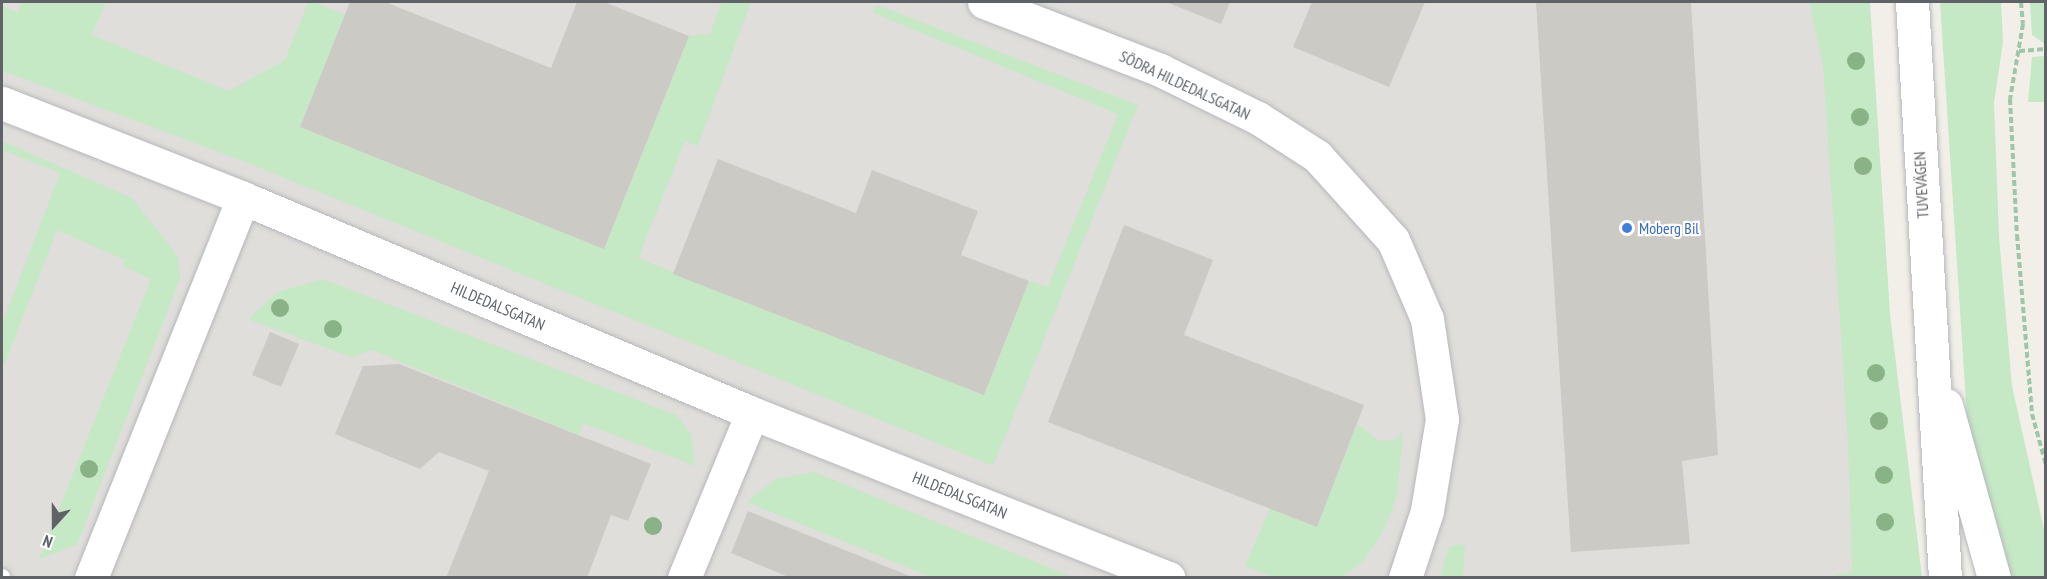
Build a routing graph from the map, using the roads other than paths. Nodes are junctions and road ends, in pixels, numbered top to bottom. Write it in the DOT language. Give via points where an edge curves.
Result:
graph roads {
  1 [pos="984,2"];
  2 [pos="1912,2"];
  3 [pos="2,103"];
  4 [pos="243,198"];
  5 [pos="1936,369"];
  6 [pos="752,413"];
  7 [pos="91,578"];
  8 [pos="684,578"];
  9 [pos="1168,578"];
  10 [pos="1405,578"];
  11 [pos="1945,578"];
  12 [pos="1994,578"];
  1 -- 10 [label="street, SÖDRA HILDEDALSGATAN" via="1160,70 1258,118 1317,156 1393,240 1427,319 1442,419 1427,511"];
  2 -- 5 [label="street, TUVEVÄGEN" via="1924,245"];
  3 -- 4 [label="street, HILDEDALSGATAN"];
  4 -- 6 [label="street, HILDEDALSGATAN"];
  4 -- 7 [label="street"];
  5 -- 11 [label="street, TUVEVÄGEN" via="1935,452"];
  5 -- 12 [label="street, TUVEVÄGEN"];
  6 -- 8 [label="street"];
  6 -- 9 [label="street, HILDEDALSGATAN"];
}
